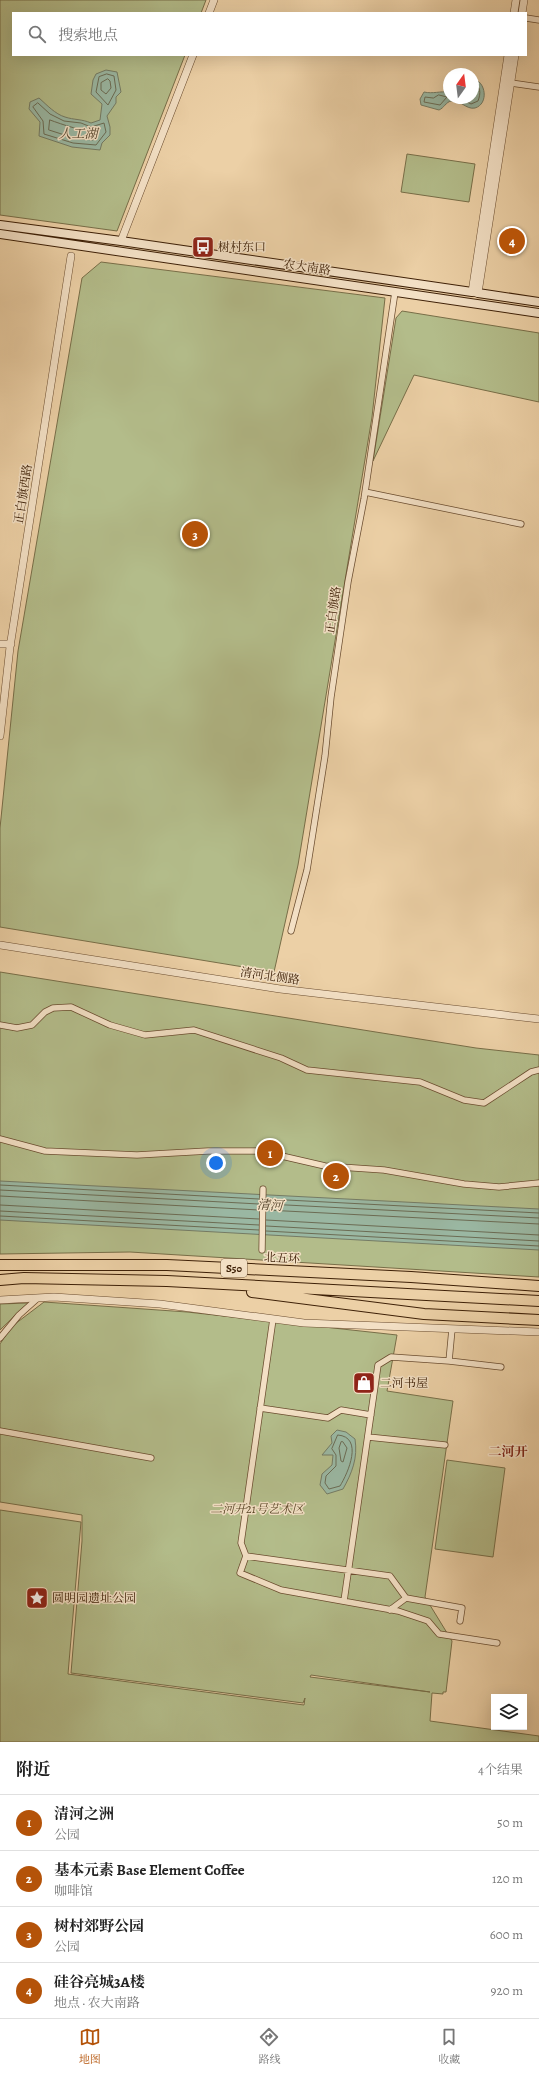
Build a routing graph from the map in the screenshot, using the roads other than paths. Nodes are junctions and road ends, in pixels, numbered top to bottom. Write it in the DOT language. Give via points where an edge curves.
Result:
graph roads {
  1 [pos="214,0"];
  2 [pos="516,0"];
  3 [pos="524,0"];
  4 [pos="209,12"];
  5 [pos="514,12"];
  6 [pos="522,12"];
  7 [pos="527,18"];
  8 [pos="539,20"];
  9 [pos="193,56"];
  10 [pos="508,56"];
  11 [pos="515,56"];
  12 [pos="511,83"];
  13 [pos="539,87"];
  14 [pos="0,225"];
  15 [pos="0,234"];
  16 [pos="121,241"];
  17 [pos="71,256"];
  18 [pos="395,292"];
  19 [pos="475,292"];
  20 [pos="539,302"];
  21 [pos="539,313"];
  22 [pos="365,492"];
  23 [pos="521,524"];
  24 [pos="0,644"];
  25 [pos="10,644"];
  26 [pos="0,736"];
  27 [pos="291,931"];
  28 [pos="0,945"];
  29 [pos="539,1019"];
  30 [pos="0,1025"];
  31 [pos="539,1070"];
  32 [pos="0,1139"];
  33 [pos="539,1183"];
  34 [pos="263,1189"];
  35 [pos="262,1250"];
  36 [pos="0,1265"];
  37 [pos="0,1280"];
  38 [pos="167,1281"];
  39 [pos="539,1286"];
  40 [pos="38,1298"];
  41 [pos="0,1300"];
  42 [pos="539,1301"];
  43 [pos="273,1319"];
  44 [pos="539,1320"];
  45 [pos="452,1329"];
  46 [pos="539,1332"];
  47 [pos="0,1338"];
  48 [pos="449,1361"];
  49 [pos="501,1367"];
  50 [pos="260,1408"];
  51 [pos="370,1415"];
  52 [pos="0,1431"];
  53 [pos="368,1437"];
  54 [pos="445,1445"];
  55 [pos="151,1458"];
  56 [pos="246,1556"];
  57 [pos="349,1570"];
  58 [pos="406,1598"];
  59 [pos="344,1601"];
  60 [pos="390,1610"];
  61 [pos="460,1621"];
  62 [pos="497,1643"];
  1 -- 4 [label="street"];
  2 -- 5 [label="street"];
  3 -- 6 [label="street"];
  7 -- 8 [label="street"];
  9 -- 16 [label="street"];
  10 -- 19 [label="street"];
  11 -- 12 [label="street"];
  12 -- 13 [label="street"];
  12 -- 19 [label="street"];
  14 -- 16 [label="main road, 农大南路"];
  15 -- 18 [label="main road, 农大南路"];
  16 -- 19 [label="main road, 农大南路"];
  17 -- 25 [label="street, 正白旗西路"];
  18 -- 21 [label="main road, 农大南路"];
  18 -- 22 [label="street, 正白旗路"];
  19 -- 20 [label="main road, 农大南路"];
  22 -- 23 [label="street"];
  22 -- 27 [label="street, 正白旗路" via="348,582 307,870"];
  24 -- 25 [label="street"];
  25 -- 26 [label="street, 正白旗西路"];
  28 -- 29 [label="street, 清河北侧路" via="280,989"];
  30 -- 31 [label="street" via="18,1028 32,1025 53,1008 71,1007 110,1025 145,1035 194,1030 281,1058 307,1070 420,1082 464,1100 484,1103 531,1072"];
  32 -- 33 [label="street" via="53,1152 137,1155 260,1151 325,1166 384,1170 464,1184 499,1187"];
  34 -- 35 [label="street"];
  36 -- 39 [label="highway, 北五环 / S50" via="166,1265"];
  37 -- 38 [label="highway, S50" via="24,1278"];
  38 -- 42 [label="highway, S50"];
  38 -- 44 [label="highway" via="424,1314"];
  40 -- 41 [label="street"];
  40 -- 43 [label="street" via="160,1304"];
  40 -- 47 [label="street" via="19,1315"];
  43 -- 45 [label="street" via="304,1323"];
  43 -- 50 [label="street"];
  45 -- 46 [label="street"];
  45 -- 48 [label="street"];
  48 -- 49 [label="street"];
  48 -- 51 [label="street" via="391,1357 378,1365"];
  50 -- 51 [label="street" via="328,1418 341,1410"];
  50 -- 56 [label="street" via="241,1543"];
  51 -- 53 [label="street"];
  52 -- 55 [label="street"];
  53 -- 54 [label="street"];
  53 -- 57 [label="street"];
  56 -- 57 [label="street"];
  56 -- 59 [label="street" via="240,1573 281,1590"];
  57 -- 58 [label="street" via="390,1576"];
  57 -- 59 [label="street"];
  58 -- 60 [label="street"];
  58 -- 61 [label="street" via="462,1608"];
  59 -- 60 [label="street"];
  60 -- 62 [label="street" via="428,1621 439,1634"];
}
